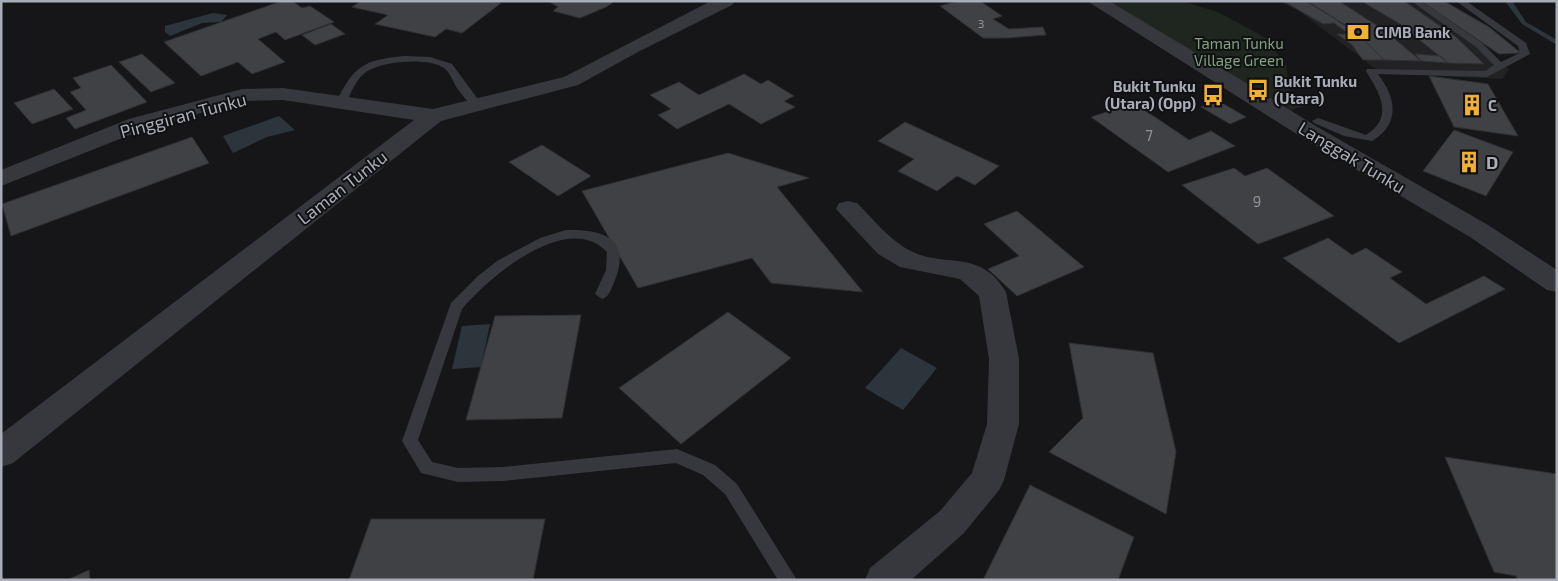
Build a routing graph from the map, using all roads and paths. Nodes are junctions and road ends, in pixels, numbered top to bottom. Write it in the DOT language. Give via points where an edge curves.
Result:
graph roads {
  1 [pos="726,1"];
  2 [pos="1096,1"];
  3 [pos="1415,1"];
  4 [pos="1460,1"];
  5 [pos="1500,66"];
  6 [pos="341,102"];
  7 [pos="478,106"];
  8 [pos="433,116"];
  9 [pos="1315,123"];
  10 [pos="1,180"];
  11 [pos="848,209"];
  12 [pos="1557,283"];
  13 [pos="602,294"];
  14 [pos="1,453"];
  15 [pos="788,580"];
  16 [pos="883,580"];
  1 -- 7 [label="street, Laman Tunku" via="570,81"];
  2 -- 9 [label="street, Langgak Tunku" via="1246,91"];
  3 -- 5 [label="lane" via="1479,45"];
  4 -- 5 [label="lane" via="1523,45 1525,54"];
  5 -- 9 [label="lane" via="1487,74 1371,71 1386,94 1387,120 1378,134 1368,138"];
  6 -- 7 [label="lane" via="362,70 375,63 410,59 439,61 449,66"];
  6 -- 8 [label="street, Pinggiran Tunku"];
  6 -- 10 [label="street, Pinggiran Tunku" via="283,94 242,95 137,124"];
  7 -- 8 [label="street, Laman Tunku"];
  8 -- 14 [label="street, Laman Tunku"];
  9 -- 12 [label="street, Langgak Tunku"];
  11 -- 16 [label="street" via="887,248 909,261 968,271 992,292 1004,359 1003,424 987,480 952,522"];
  13 -- 15 [label="lane" via="613,270 614,251 603,240 586,234 560,235 530,247 466,294 456,307 410,441 427,468 458,475 502,474 676,456 709,470 731,489"];
}
